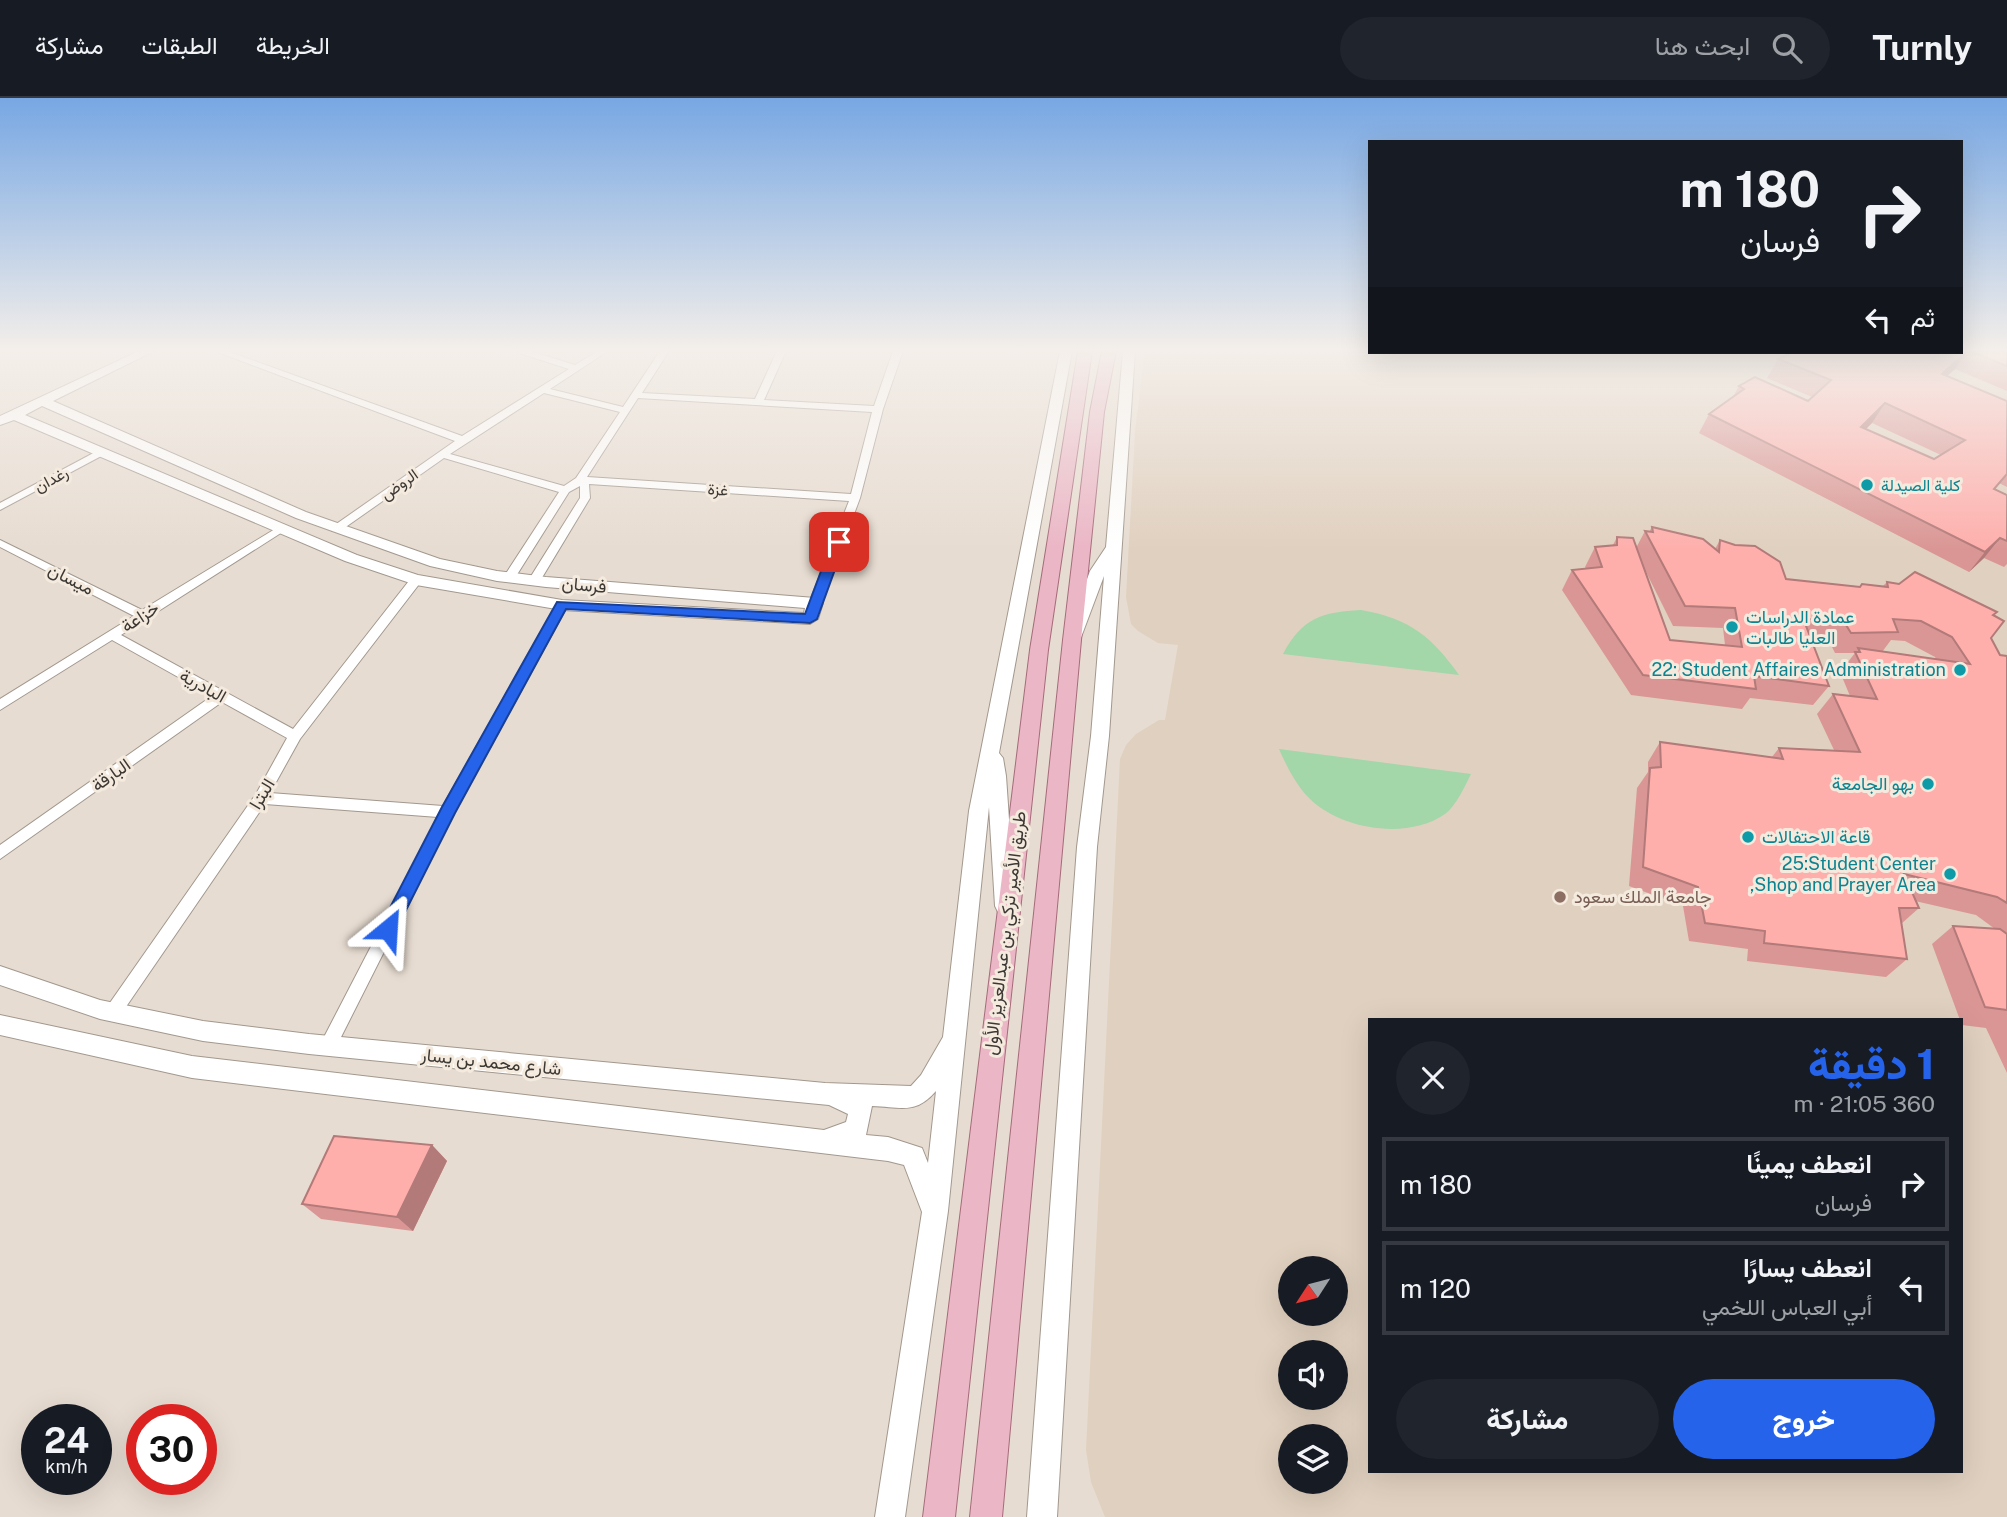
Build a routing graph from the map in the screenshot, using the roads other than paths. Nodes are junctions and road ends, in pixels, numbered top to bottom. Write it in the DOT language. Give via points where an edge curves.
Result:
graph roads {
  1 [pos="13,417"];
  2 [pos="79,417"];
  3 [pos="401,417"];
  4 [pos="499,417"];
  5 [pos="620,417"];
  6 [pos="876,417"];
  7 [pos="1053,417"];
  8 [pos="1075,417"];
  9 [pos="1096,417"];
  10 [pos="1124,417"];
  11 [pos="463,440"];
  12 [pos="101,452"];
  13 [pos="441,454"];
  14 [pos="580,480"];
  15 [pos="565,490"];
  16 [pos="855,498"];
  17 [pos="0,507"];
  18 [pos="336,528"];
  19 [pos="281,529"];
  20 [pos="0,543"];
  21 [pos="1113,548"];
  22 [pos="416,580"];
  23 [pos="518,583"];
  24 [pos="815,603"];
  25 [pos="562,605"];
  26 [pos="142,615"];
  27 [pos="112,635"];
  28 [pos="1072,640"];
  29 [pos="221,696"];
  30 [pos="0,705"];
  31 [pos="295,736"];
  32 [pos="992,743"];
  33 [pos="261,798"];
  34 [pos="447,812"];
  35 [pos="0,853"];
  36 [pos="1006,919"];
  37 [pos="0,975"];
  38 [pos="113,1012"];
  39 [pos="0,1025"];
  40 [pos="954,1035"];
  41 [pos="328,1046"];
  42 [pos="825,1094"];
  43 [pos="820,1143"];
  44 [pos="935,1211"];
  45 [pos="890,1517"];
  46 [pos="939,1517"];
  47 [pos="986,1517"];
  48 [pos="1042,1517"];
  1 -- 12 [label="street, فرسان"];
  2 -- 18 [label="street, فرسان"];
  3 -- 11 [label="street"];
  4 -- 11 [label="street, الروض"];
  5 -- 14 [label="street"];
  6 -- 16 [label="street"];
  7 -- 32 [label="street"];
  8 -- 36 [label="main road, طريق الأمير تركي بن عبدالعزيز الأول" via="1039,650"];
  9 -- 28 [label="main road, طريق الأمير تركي بن عبدالعزيز الأول"];
  10 -- 21 [label="street"];
  11 -- 13 [label="street, الروض"];
  12 -- 17 [label="street, رغدان"];
  12 -- 19 [label="street, فرسان"];
  13 -- 15 [label="street"];
  13 -- 18 [label="street, الروض"];
  14 -- 15 [label="street"];
  14 -- 16 [label="street, غزة"];
  14 -- 23 [label="street" via="585,498"];
  15 -- 23 [label="street"];
  16 -- 24 [label="street"];
  18 -- 23 [label="street, فرسان" via="436,563"];
  19 -- 22 [label="street, فرسان"];
  19 -- 26 [label="street, خزاعة"];
  20 -- 26 [label="street, ميسان"];
  21 -- 28 [label="street" via="1098,571"];
  21 -- 48 [label="street" via="1086,861"];
  22 -- 23 [label="street, فرسان"];
  22 -- 31 [label="street, البترا"];
  23 -- 24 [label="street, فرسان"];
  23 -- 25 [label="street, فرسان"];
  24 -- 25 [label="street, فرسان" via="810,619"];
  25 -- 34 [label="street"];
  26 -- 27 [label="street, خزاعة"];
  27 -- 29 [label="street, البادرية"];
  27 -- 30 [label="street, خزاعة"];
  28 -- 47 [label="main road, طريق الأمير تركي بن عبدالعزيز الأول"];
  29 -- 31 [label="street, البادرية"];
  29 -- 35 [label="street, البارقة"];
  31 -- 33 [label="street, البترا"];
  32 -- 36 [label="street" via="1000,799 999,858"];
  32 -- 40 [label="street" via="979,811"];
  33 -- 34 [label="street"];
  33 -- 38 [label="street, البترا"];
  34 -- 41 [label="street"];
  36 -- 46 [label="main road, طريق الأمير تركي بن عبدالعزيز الأول"];
  37 -- 38 [label="street, شارع محمد بن يسار"];
  38 -- 41 [label="street, شارع محمد بن يسار" via="216,1033"];
  39 -- 43 [label="street" via="192,1067"];
  40 -- 42 [label="street, شارع محمد بن يسار" via="929,1083 916,1097"];
  40 -- 44 [label="street"];
  41 -- 42 [label="street, شارع محمد بن يسار"];
  42 -- 43 [label="street" via="862,1108 856,1129"];
  43 -- 44 [label="street" via="913,1156"];
  44 -- 45 [label="street"];
}
